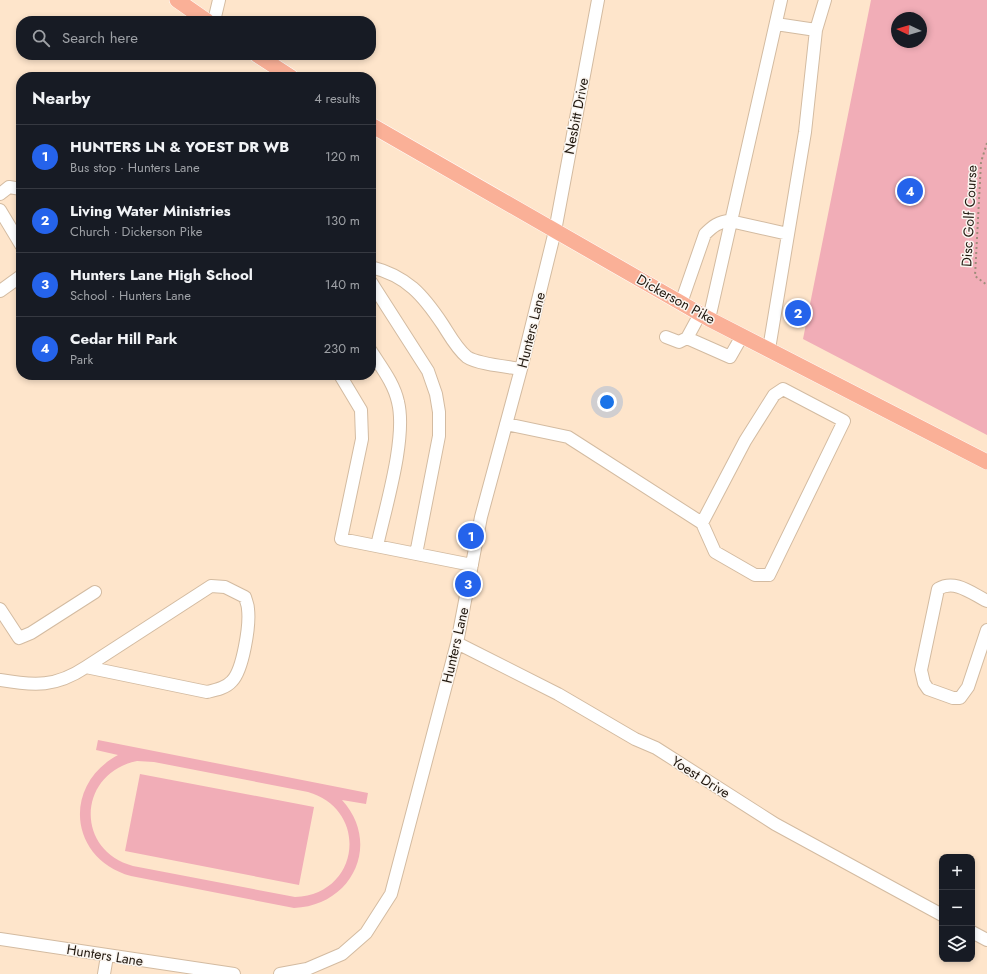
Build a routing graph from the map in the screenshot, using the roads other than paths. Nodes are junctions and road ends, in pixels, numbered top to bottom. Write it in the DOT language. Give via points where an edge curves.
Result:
graph roads {
  1 [pos="177,0"];
  2 [pos="219,0"];
  3 [pos="598,0"];
  4 [pos="781,0"];
  5 [pos="825,0"];
  6 [pos="200,16"];
  7 [pos="215,16"];
  8 [pos="776,24"];
  9 [pos="816,30"];
  10 [pos="264,60"];
  11 [pos="284,72"];
  12 [pos="376,128"];
  13 [pos="16,188"];
  14 [pos="0,194"];
  15 [pos="0,210"];
  16 [pos="730,221"];
  17 [pos="555,231"];
  18 [pos="788,234"];
  19 [pos="16,237"];
  20 [pos="376,268"];
  21 [pos="16,280"];
  22 [pos="376,290"];
  23 [pos="0,291"];
  24 [pos="681,302"];
  25 [pos="705,316"];
  26 [pos="742,336"];
  27 [pos="666,337"];
  28 [pos="687,338"];
  29 [pos="769,350"];
  30 [pos="376,358"];
  31 [pos="521,369"];
  32 [pos="343,380"];
  33 [pos="506,424"];
  34 [pos="987,462"];
  35 [pos="702,523"];
  36 [pos="376,546"];
  37 [pos="416,554"];
  38 [pos="472,565"];
  39 [pos="95,592"];
  40 [pos="987,601"];
  41 [pos="0,609"];
  42 [pos="987,630"];
  43 [pos="457,643"];
  44 [pos="86,667"];
  45 [pos="0,680"];
  46 [pos="939,914"];
  47 [pos="975,934"];
  48 [pos="0,939"];
  49 [pos="987,940"];
  50 [pos="107,956"];
  51 [pos="104,974"];
  52 [pos="234,974"];
  53 [pos="280,974"];
  1 -- 6 [label="main road"];
  2 -- 7 [label="street"];
  3 -- 17 [label="street, Nesbitt Drive"];
  4 -- 8 [label="street"];
  5 -- 9 [label="street"];
  8 -- 9 [label="street"];
  8 -- 16 [label="street"];
  9 -- 18 [label="street" via="805,132"];
  10 -- 11 [label="main road"];
  12 -- 17 [label="main road, Dickerson Pike"];
  13 -- 14 [label="street" via="8,187"];
  15 -- 19 [label="street"];
  16 -- 18 [label="street"];
  16 -- 24 [label="street" via="713,226 705,234"];
  16 -- 25 [label="street"];
  17 -- 24 [label="main road, Dickerson Pike"];
  17 -- 31 [label="street, Hunters Lane"];
  18 -- 29 [label="street"];
  20 -- 31 [label="street" via="406,281 428,303 454,344 468,358"];
  21 -- 23 [label="street"];
  22 -- 37 [label="street" via="428,371 439,412 439,436"];
  24 -- 25 [label="main road, Dickerson Pike"];
  25 -- 26 [label="main road, Dickerson Pike"];
  25 -- 28 [label="street"];
  26 -- 28 [label="street" via="730,357"];
  26 -- 29 [label="main road, Dickerson Pike"];
  27 -- 28 [label="street" via="679,342"];
  29 -- 34 [label="main road, Dickerson Pike"];
  30 -- 36 [label="street" via="389,378 398,402 401,423"];
  31 -- 33 [label="street, Hunters Lane"];
  32 -- 36 [label="street" via="361,410 362,439 341,539"];
  33 -- 35 [label="street" via="568,437"];
  33 -- 38 [label="street, Hunters Lane" via="481,518"];
  35 -- 35 [label="street" via="745,441 774,395 783,389 844,421 769,575 755,574 715,552"];
  36 -- 37 [label="street"];
  37 -- 38 [label="street"];
  38 -- 43 [label="street, Hunters Lane"];
  39 -- 41 [label="street" via="19,638"];
  40 -- 42 [label="street" via="956,585 945,585 938,589 921,670 928,689 960,698 968,687"];
  43 -- 46 [label="street, Yoest Drive" via="558,694 635,739 656,748 775,824"];
  43 -- 53 [label="street, Hunters Lane" via="391,894 366,933 342,954 307,969"];
  44 -- 44 [label="street" via="207,692 221,689 233,681 240,666 247,629 248,609 245,597 225,587 211,586"];
  44 -- 45 [label="street" via="72,677 43,684"];
  47 -- 49 [label="street"];
  48 -- 50 [label="street, Hunters Lane"];
  50 -- 51 [label="street"];
  50 -- 52 [label="street, Hunters Lane"];
}
